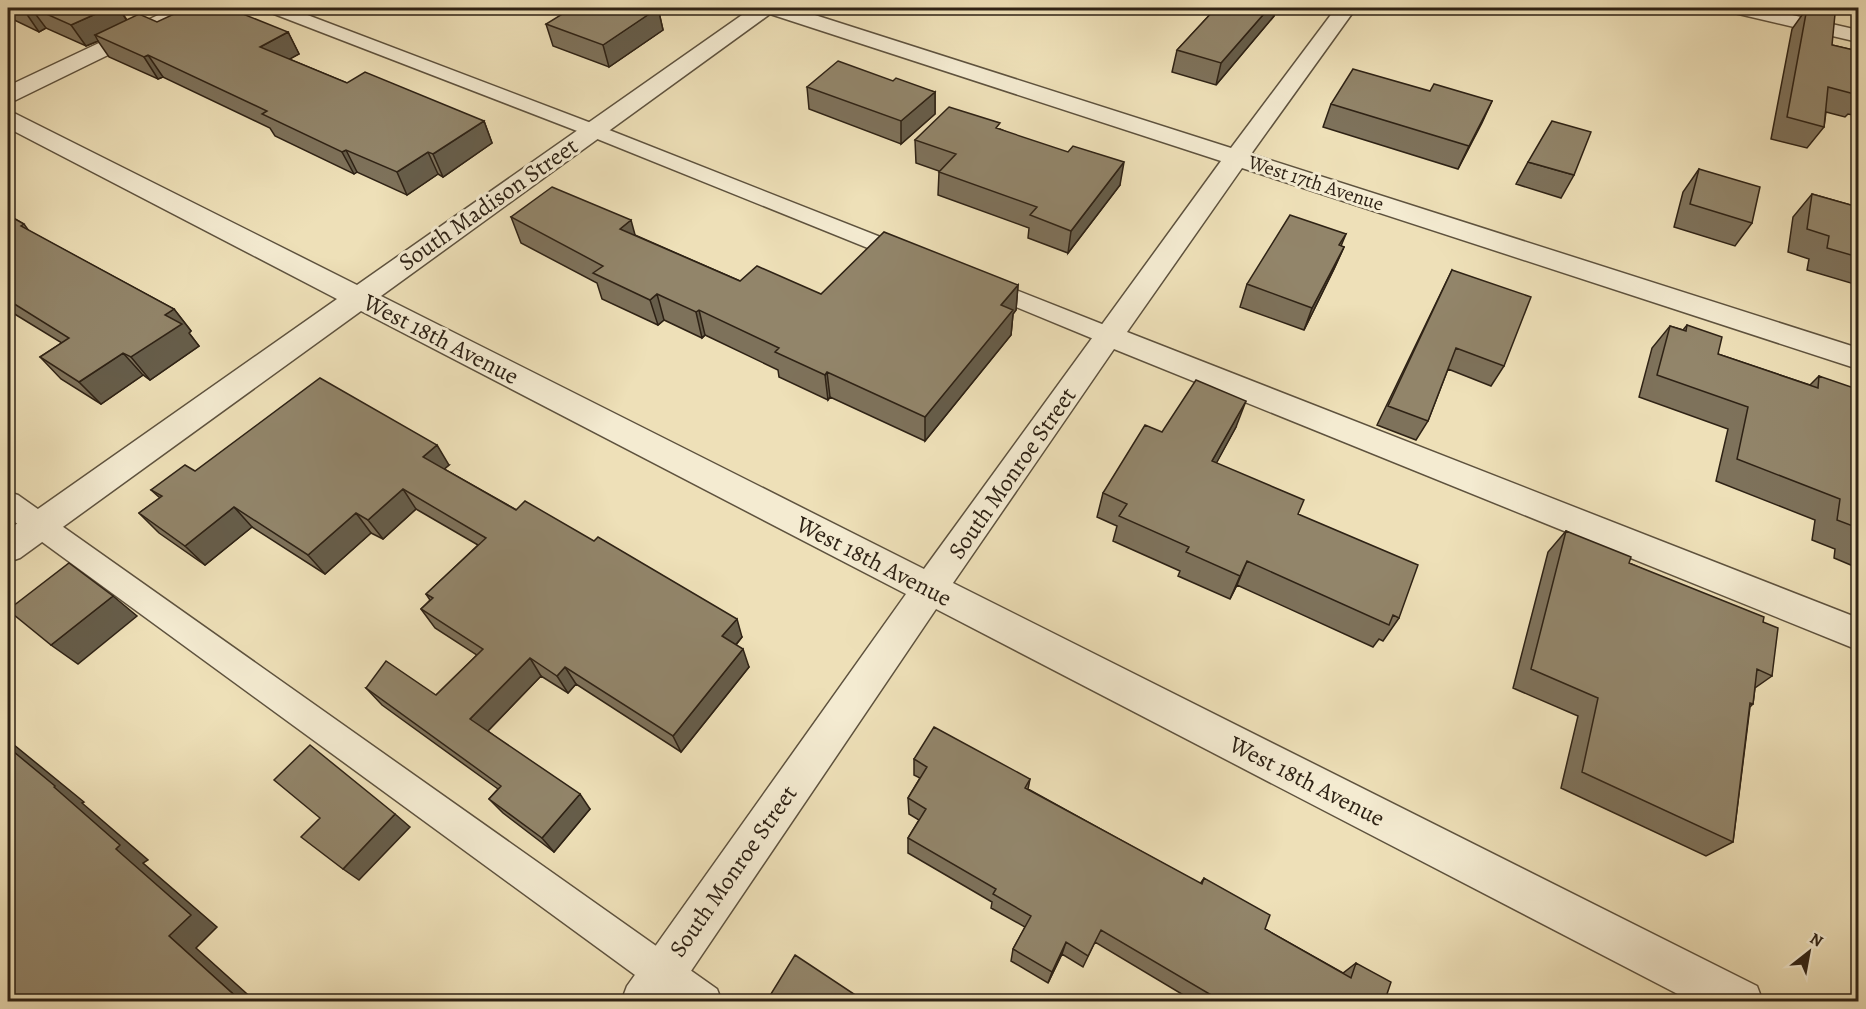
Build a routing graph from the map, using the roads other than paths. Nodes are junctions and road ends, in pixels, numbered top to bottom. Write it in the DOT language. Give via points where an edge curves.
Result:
graph roads {
  1 [pos="189,8"];
  2 [pos="275,8"];
  3 [pos="765,8"];
  4 [pos="773,8"];
  5 [pos="1346,8"];
  6 [pos="1737,8"];
  7 [pos="1858,36"];
  8 [pos="8,95"];
  9 [pos="8,118"];
  10 [pos="592,130"];
  11 [pos="1236,157"];
  12 [pos="924,262"];
  13 [pos="968,280"];
  14 [pos="358,296"];
  15 [pos="1109,336"];
  16 [pos="1858,358"];
  17 [pos="8,503"];
  18 [pos="39,525"];
  19 [pos="8,548"];
  20 [pos="929,589"];
  21 [pos="1858,634"];
  22 [pos="663,972"];
  23 [pos="643,1002"];
  24 [pos="704,1002"];
  25 [pos="1741,1002"];
  1 -- 8 [label="street"];
  2 -- 10 [label="lane"];
  3 -- 10 [label="street, South Madison Street"];
  4 -- 11 [label="street, West 17th Avenue"];
  5 -- 11 [label="street, South Monroe Street"];
  6 -- 7 [label="street"];
  9 -- 14 [label="street, West 18th Avenue"];
  10 -- 12 [label="lane"];
  10 -- 14 [label="street, South Madison Street"];
  11 -- 15 [label="street, South Monroe Street"];
  11 -- 16 [label="street, West 17th Avenue"];
  13 -- 15 [label="lane"];
  14 -- 18 [label="street, South Madison Street"];
  14 -- 20 [label="street, West 18th Avenue"];
  15 -- 20 [label="street, South Monroe Street"];
  15 -- 21 [label="street"];
  17 -- 18 [label="lane"];
  18 -- 19 [label="street, South Madison Street"];
  18 -- 22 [label="lane"];
  20 -- 22 [label="street, South Monroe Street"];
  20 -- 25 [label="street, West 18th Avenue"];
  22 -- 23 [label="street, South Monroe Street"];
  22 -- 24 [label="lane"];
}
